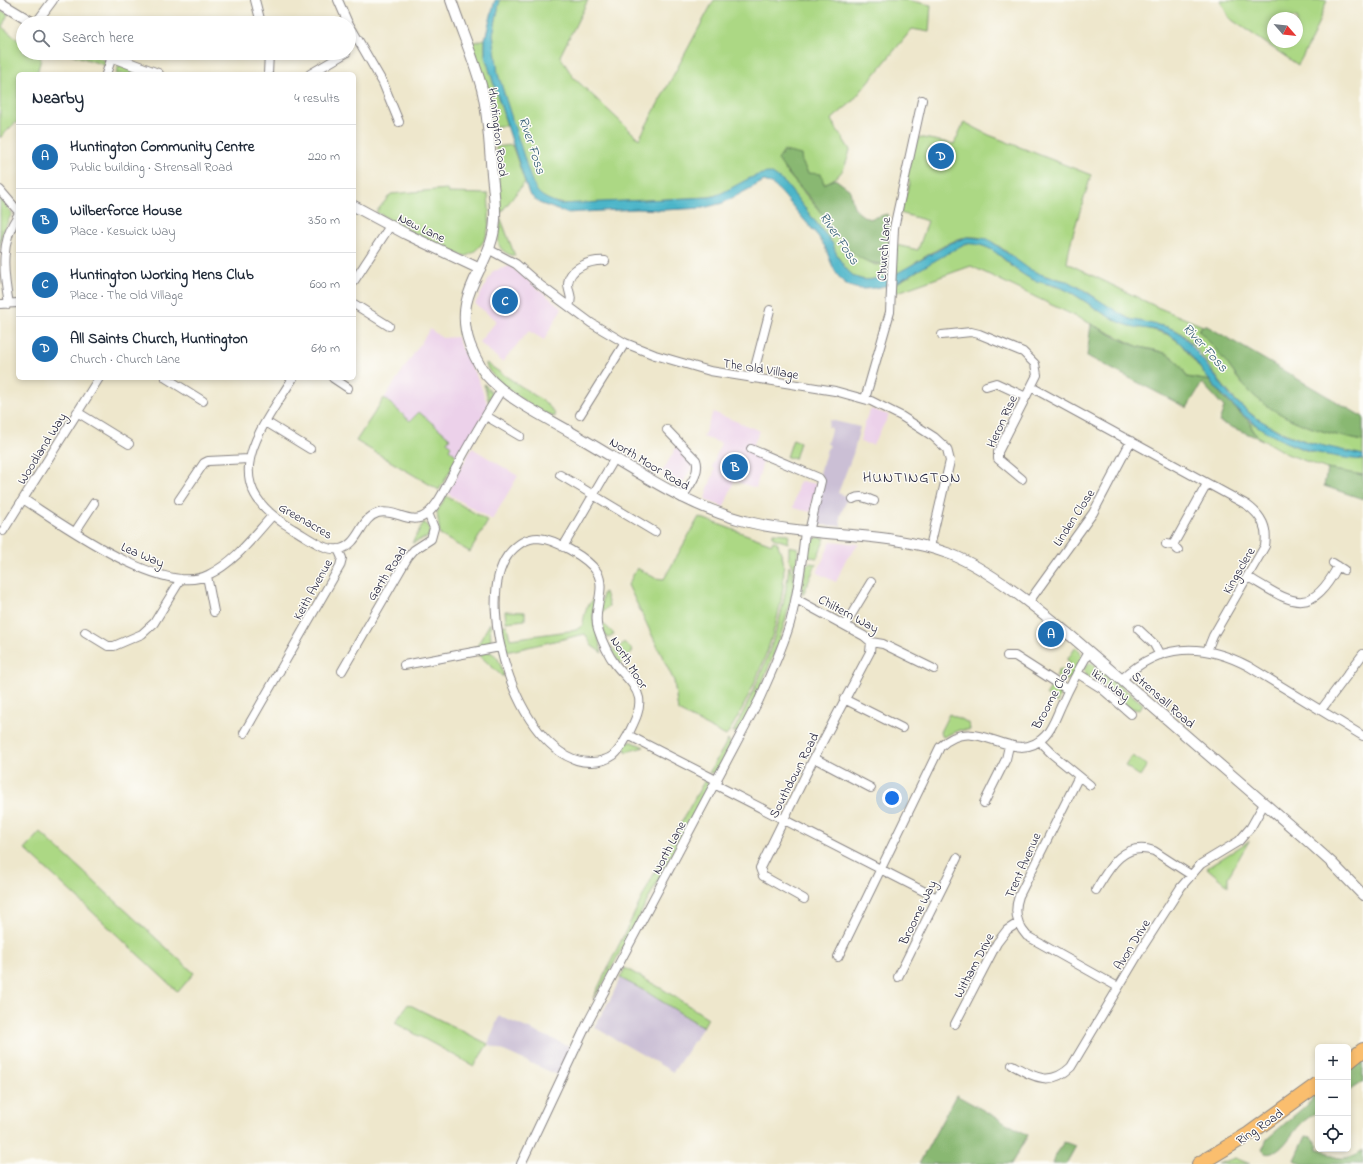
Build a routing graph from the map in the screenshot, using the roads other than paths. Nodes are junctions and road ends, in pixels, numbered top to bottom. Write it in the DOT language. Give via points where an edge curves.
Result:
graph roads {
  1 [pos="53,0"];
  2 [pos="255,0"];
  3 [pos="338,0"];
  4 [pos="451,0"];
  5 [pos="0,3"];
  6 [pos="23,16"];
  7 [pos="40,16"];
  8 [pos="259,16"];
  9 [pos="345,16"];
  10 [pos="356,37"];
  11 [pos="360,45"];
  12 [pos="356,47"];
  13 [pos="107,60"];
  14 [pos="117,60"];
  15 [pos="269,60"];
  16 [pos="334,60"];
  17 [pos="140,71"];
  18 [pos="106,72"];
  19 [pos="268,72"];
  20 [pos="313,72"];
  21 [pos="922,100"];
  22 [pos="399,122"];
  23 [pos="0,190"];
  24 [pos="356,207"];
  25 [pos="16,209"];
  26 [pos="16,218"];
  27 [pos="390,226"];
  28 [pos="488,249"];
  29 [pos="605,261"];
  30 [pos="480,269"];
  31 [pos="356,279"];
  32 [pos="16,303"];
  33 [pos="0,304"];
  34 [pos="9,304"];
  35 [pos="356,305"];
  36 [pos="569,306"];
  37 [pos="770,310"];
  38 [pos="389,326"];
  39 [pos="942,335"];
  40 [pos="625,343"];
  41 [pos="752,379"];
  42 [pos="98,380"];
  43 [pos="169,380"];
  44 [pos="292,380"];
  45 [pos="336,380"];
  46 [pos="986,386"];
  47 [pos="1031,387"];
  48 [pos="348,388"];
  49 [pos="502,389"];
  50 [pos="1026,397"];
  51 [pos="865,399"];
  52 [pos="203,401"];
  53 [pos="77,412"];
  54 [pos="580,415"];
  55 [pos="486,416"];
  56 [pos="266,422"];
  57 [pos="667,430"];
  58 [pos="520,436"];
  59 [pos="1131,441"];
  60 [pos="129,444"];
  61 [pos="752,448"];
  62 [pos="310,449"];
  63 [pos="615,458"];
  64 [pos="249,460"];
  65 [pos="560,475"];
  66 [pos="1022,479"];
  67 [pos="1207,484"];
  68 [pos="593,495"];
  69 [pos="682,498"];
  70 [pos="23,499"];
  71 [pos="852,499"];
  72 [pos="179,500"];
  73 [pos="874,501"];
  74 [pos="94,503"];
  75 [pos="428,514"];
  76 [pos="272,516"];
  77 [pos="3,531"];
  78 [pos="807,531"];
  79 [pos="75,532"];
  80 [pos="655,532"];
  81 [pos="1172,546"];
  82 [pos="562,547"];
  83 [pos="930,548"];
  84 [pos="338,549"];
  85 [pos="1338,566"];
  86 [pos="207,576"];
  87 [pos="1248,577"];
  88 [pos="181,579"];
  89 [pos="870,582"];
  90 [pos="796,599"];
  91 [pos="1028,603"];
  92 [pos="214,612"];
  93 [pos="845,625"];
  94 [pos="1136,628"];
  95 [pos="85,632"];
  96 [pos="870,642"];
  97 [pos="500,647"];
  98 [pos="1207,651"];
  99 [pos="1089,652"];
  100 [pos="1363,654"];
  101 [pos="1160,655"];
  102 [pos="1007,656"];
  103 [pos="404,665"];
  104 [pos="934,669"];
  105 [pos="342,671"];
  106 [pos="1077,673"];
  107 [pos="1122,679"];
  108 [pos="1068,690"];
  109 [pos="844,699"];
  110 [pos="1321,710"];
  111 [pos="1131,714"];
  112 [pos="902,728"];
  113 [pos="244,733"];
  114 [pos="628,735"];
  115 [pos="1363,736"];
  116 [pos="1039,741"];
  117 [pos="1009,746"];
  118 [pos="814,758"];
  119 [pos="1079,776"];
  120 [pos="717,783"];
  121 [pos="1090,785"];
  122 [pos="871,788"];
  123 [pos="984,803"];
  124 [pos="1264,804"];
  125 [pos="784,820"];
  126 [pos="958,858"];
  127 [pos="880,868"];
  128 [pos="1191,875"];
  129 [pos="1101,886"];
  130 [pos="1363,896"];
  131 [pos="937,898"];
  132 [pos="804,900"];
  133 [pos="1018,923"];
  134 [pos="838,957"];
  135 [pos="898,978"];
  136 [pos="1118,987"];
  137 [pos="955,1024"];
  138 [pos="1363,1050"];
  139 [pos="1351,1060"];
  140 [pos="1017,1065"];
  141 [pos="1315,1086"];
  142 [pos="521,1164"];
  143 [pos="1199,1164"];
  1 -- 7 [label="street"];
  2 -- 8 [label="street"];
  3 -- 9 [label="street"];
  4 -- 28 [label="street, Huntington Road" via="481,86 485,105 495,221"];
  5 -- 6 [label="street"];
  10 -- 11 [label="street"];
  11 -- 12 [label="street"];
  11 -- 22 [label="street" via="383,83"];
  13 -- 18 [label="street"];
  14 -- 17 [label="street"];
  15 -- 19 [label="street"];
  16 -- 20 [label="street"];
  21 -- 51 [label="street, Church Lane" via="894,228 888,323"];
  23 -- 25 [label="street"];
  24 -- 27 [label="street, New Lane"];
  26 -- 34 [label="street" via="10,228 3,256"];
  27 -- 30 [label="street, New Lane"];
  27 -- 31 [label="street"];
  28 -- 30 [label="street, Huntington Road"];
  28 -- 36 [label="street, The Old Village" via="516,264"];
  29 -- 36 [label="street" via="594,260 574,272 568,286 572,299"];
  30 -- 49 [label="street, North Moor Road" via="465,304 465,327 477,361"];
  32 -- 34 [label="street"];
  33 -- 34 [label="street"];
  35 -- 38 [label="street"];
  36 -- 40 [label="street, The Old Village"];
  37 -- 41 [label="street"];
  39 -- 47 [label="street, Heron Rise" via="971,332 1023,352 1031,358 1037,369"];
  40 -- 41 [label="street, The Old Village" via="703,369"];
  40 -- 54 [label="street"];
  41 -- 51 [label="street, The Old Village" via="835,391"];
  42 -- 53 [label="street, Woodland Way"];
  43 -- 52 [label="street"];
  44 -- 56 [label="street, Greenacres"];
  45 -- 48 [label="street"];
  46 -- 50 [label="street" via="996,383"];
  47 -- 50 [label="street, Heron Rise"];
  47 -- 59 [label="street"];
  49 -- 55 [label="street"];
  49 -- 63 [label="street, North Moor Road"];
  50 -- 66 [label="street, Heron Rise" via="1002,442 998,458"];
  51 -- 83 [label="street, The Old Village" via="914,424 934,437 948,452 950,461"];
  53 -- 60 [label="street"];
  53 -- 70 [label="street, Woodland Way"];
  55 -- 58 [label="street"];
  55 -- 75 [label="street"];
  56 -- 62 [label="street"];
  56 -- 64 [label="street, Greenacres"];
  57 -- 69 [label="street" via="698,465"];
  59 -- 67 [label="street, Kingsclere"];
  59 -- 91 [label="street, Linden Close" via="1090,516"];
  61 -- 78 [label="street, North Lane" via="821,481"];
  63 -- 68 [label="street"];
  63 -- 69 [label="street, North Moor Road"];
  64 -- 72 [label="street" via="208,460"];
  64 -- 76 [label="street, Greenacres" via="253,492"];
  65 -- 68 [label="street"];
  67 -- 81 [label="street"];
  67 -- 87 [label="street, Kingsclere" via="1257,512 1264,524 1265,546"];
  68 -- 80 [label="street"];
  68 -- 82 [label="street"];
  69 -- 78 [label="street, North Moor Road" via="732,518"];
  70 -- 77 [label="street, Woodland Way"];
  70 -- 79 [label="street, Lea Way"];
  71 -- 73 [label="street" via="858,496"];
  74 -- 79 [label="street"];
  75 -- 84 [label="street, Keith Avenue" via="414,518 386,512 378,513 366,521 352,543"];
  75 -- 105 [label="street, Garth Road" via="434,528 433,536 428,543 414,550 408,557"];
  76 -- 84 [label="street, Greenacres" via="326,547"];
  76 -- 86 [label="street, Lea Way" via="234,557"];
  78 -- 83 [label="street, North Moor Road" via="882,538"];
  78 -- 90 [label="street, North Lane"];
  79 -- 88 [label="street, Lea Way" via="138,567"];
  82 -- 97 [label="street, North Moor" via="542,539 528,539 520,543 502,566 496,593 496,626"];
  82 -- 114 [label="street, North Moor" via="592,565 600,578 597,626 610,657 631,682 639,697 638,712"];
  83 -- 91 [label="street, Strensall Road" via="964,560"];
  84 -- 113 [label="street, Keith Avenue" via="342,558 340,566"];
  85 -- 87 [label="street" via="1320,594 1300,602 1285,598"];
  86 -- 88 [label="street, Lea Way"];
  86 -- 92 [label="street"];
  87 -- 98 [label="street, Kingsclere" via="1213,636"];
  88 -- 95 [label="street" via="154,623 142,634 108,646"];
  89 -- 93 [label="street"];
  90 -- 93 [label="street, Chiltern Way"];
  90 -- 120 [label="street, North Lane" via="777,660"];
  91 -- 99 [label="street, Strensall Road"];
  93 -- 96 [label="street, Chiltern Way"];
  94 -- 101 [label="street" via="1154,644"];
  96 -- 104 [label="street, Chiltern Way" via="883,644"];
  96 -- 109 [label="street, Southdown Road" via="870,652"];
  97 -- 103 [label="street"];
  97 -- 114 [label="street, North Moor" via="508,674 527,714 560,752 578,760 602,761 615,754"];
  98 -- 101 [label="street" via="1183,650"];
  98 -- 110 [label="street" via="1239,661"];
  99 -- 106 [label="street, Broome Close"];
  99 -- 107 [label="street, Strensall Road"];
  100 -- 110 [label="street"];
  101 -- 107 [label="street" via="1141,663"];
  102 -- 108 [label="street" via="1015,656"];
  106 -- 108 [label="street, Broome Close"];
  106 -- 111 [label="street, Ikin Way" via="1101,688"];
  107 -- 124 [label="street, Strensall Road"];
  108 -- 116 [label="street, Broome Close" via="1048,732"];
  109 -- 112 [label="street"];
  109 -- 118 [label="street, Southdown Road"];
  110 -- 115 [label="street"];
  114 -- 120 [label="street"];
  116 -- 117 [label="street, Broome Close" via="1024,746"];
  116 -- 119 [label="street"];
  117 -- 123 [label="street" via="1006,759"];
  117 -- 127 [label="street, Broome Close" via="970,734 946,741 935,755"];
  118 -- 122 [label="street"];
  118 -- 125 [label="street, Southdown Road"];
  119 -- 121 [label="street"];
  119 -- 133 [label="street, Trent Avenue" via="1018,896"];
  120 -- 125 [label="street"];
  120 -- 142 [label="street, North Lane" via="587,1024"];
  124 -- 128 [label="street, Avon Drive" via="1239,841 1209,858"];
  124 -- 130 [label="street, Strensall Road" via="1332,863"];
  125 -- 127 [label="street"];
  125 -- 132 [label="street, Southdown Road" via="760,868 760,873"];
  126 -- 131 [label="street, Broome Way"];
  127 -- 131 [label="street"];
  127 -- 134 [label="street, Broome Close"];
  128 -- 129 [label="street" via="1154,851 1139,849 1117,858"];
  128 -- 136 [label="street, Avon Drive" via="1172,900"];
  131 -- 135 [label="street, Broome Way"];
  133 -- 136 [label="street" via="1022,931 1033,940"];
  133 -- 137 [label="street, Witham Drive" via="1007,930 997,943"];
  136 -- 140 [label="street, Avon Drive" via="1076,1061 1066,1071 1054,1078 1041,1079"];
  138 -- 139 [label="highway"];
  141 -- 143 [label="highway, Ring Road" via="1246,1136"];
}
